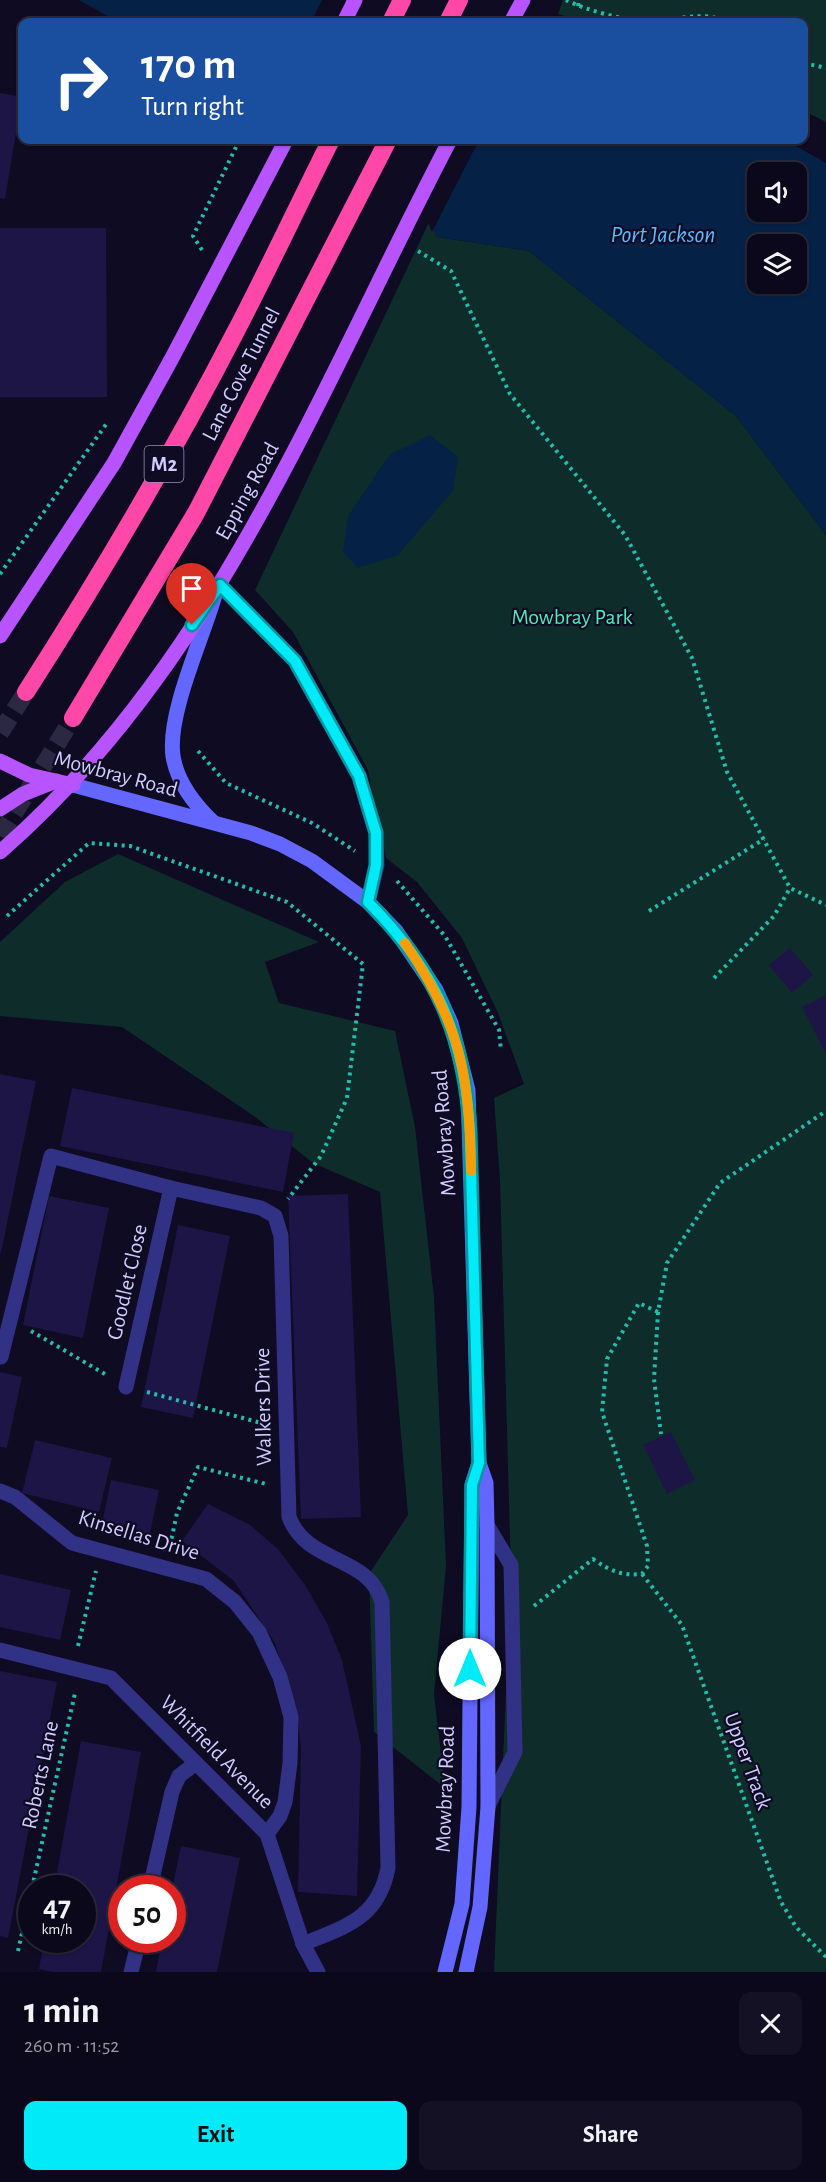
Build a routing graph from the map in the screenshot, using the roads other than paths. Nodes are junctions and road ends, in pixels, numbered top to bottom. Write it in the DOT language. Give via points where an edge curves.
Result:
graph roads {
  1 [pos="355,0"];
  2 [pos="402,0"];
  3 [pos="459,0"];
  4 [pos="523,0"];
  5 [pos="346,18"];
  6 [pos="393,18"];
  7 [pos="450,18"];
  8 [pos="513,18"];
  9 [pos="284,144"];
  10 [pos="329,144"];
  11 [pos="386,144"];
  12 [pos="448,144"];
  13 [pos="218,587"];
  14 [pos="0,636"];
  15 [pos="26,692"];
  16 [pos="73,718"];
  17 [pos="0,761"];
  18 [pos="56,781"];
  19 [pos="73,784"];
  20 [pos="0,809"];
  21 [pos="216,824"];
  22 [pos="0,852"];
  23 [pos="368,902"];
  24 [pos="171,1188"];
  25 [pos="0,1357"];
  26 [pos="126,1387"];
  27 [pos="479,1463"];
  28 [pos="0,1491"];
  29 [pos="487,1525"];
  30 [pos="0,1650"];
  31 [pos="196,1763"];
  32 [pos="488,1807"];
  33 [pos="267,1834"];
  34 [pos="153,1875"];
  35 [pos="303,1944"];
  36 [pos="136,1953"];
  37 [pos="131,1972"];
  38 [pos="318,1972"];
  39 [pos="445,1972"];
  40 [pos="466,1972"];
  1 -- 5 [label="main road"];
  2 -- 6 [label="highway"];
  3 -- 7 [label="highway"];
  4 -- 8 [label="main road"];
  9 -- 14 [label="main road" via="114,463"];
  10 -- 15 [label="highway, Lane Cove Tunnel / M2" via="237,330 122,538"];
  11 -- 16 [label="highway, Lane Cove Tunnel / M2" via="196,513"];
  12 -- 13 [label="main road, Epping Road" via="293,456"];
  13 -- 19 [label="main road, Epping Road" via="156,678"];
  13 -- 21 [label="main road" via="183,695 173,749 181,781"];
  13 -- 23 [label="street" via="295,661 359,776 376,833 376,865"];
  17 -- 18 [label="main road, Mowbray Road"];
  18 -- 19 [label="main road, Mowbray Road"];
  18 -- 20 [label="main road" via="23,794"];
  19 -- 21 [label="main road, Mowbray Road"];
  19 -- 22 [label="main road, Epping Road"];
  21 -- 23 [label="main road, Mowbray Road" via="280,844 312,861"];
  23 -- 27 [label="main road, Mowbray Road" via="396,931 436,990 462,1058 470,1132"];
  24 -- 25 [label="street, Walkers Drive" via="51,1156"];
  24 -- 26 [label="street, Goodlet Close"];
  24 -- 35 [label="street, Walkers Drive" via="261,1208 275,1216 281,1236 288,1517 294,1531 308,1545 367,1575 378,1587 382,1602 388,1868 385,1885 378,1901 358,1921"];
  27 -- 29 [label="main road, Mowbray Road" via="486,1483"];
  27 -- 39 [label="main road, Mowbray Road" via="472,1485 469,1807 462,1904"];
  28 -- 33 [label="street, Kinsellas Drive" via="15,1497 72,1543 206,1579 235,1602 259,1632 280,1677 291,1717 285,1802"];
  29 -- 32 [label="main road, Mowbray Road"];
  29 -- 32 [label="street" via="511,1565 514,1752"];
  30 -- 31 [label="street, Whitfield Avenue" via="111,1678"];
  31 -- 33 [label="street, Whitfield Avenue"];
  31 -- 34 [label="street" via="179,1776 172,1792"];
  32 -- 40 [label="main road, Mowbray Road" via="480,1907"];
  33 -- 35 [label="street, Whitfield Avenue"];
  35 -- 38 [label="street, Whitfield Avenue"];
  36 -- 37 [label="street"];
}
